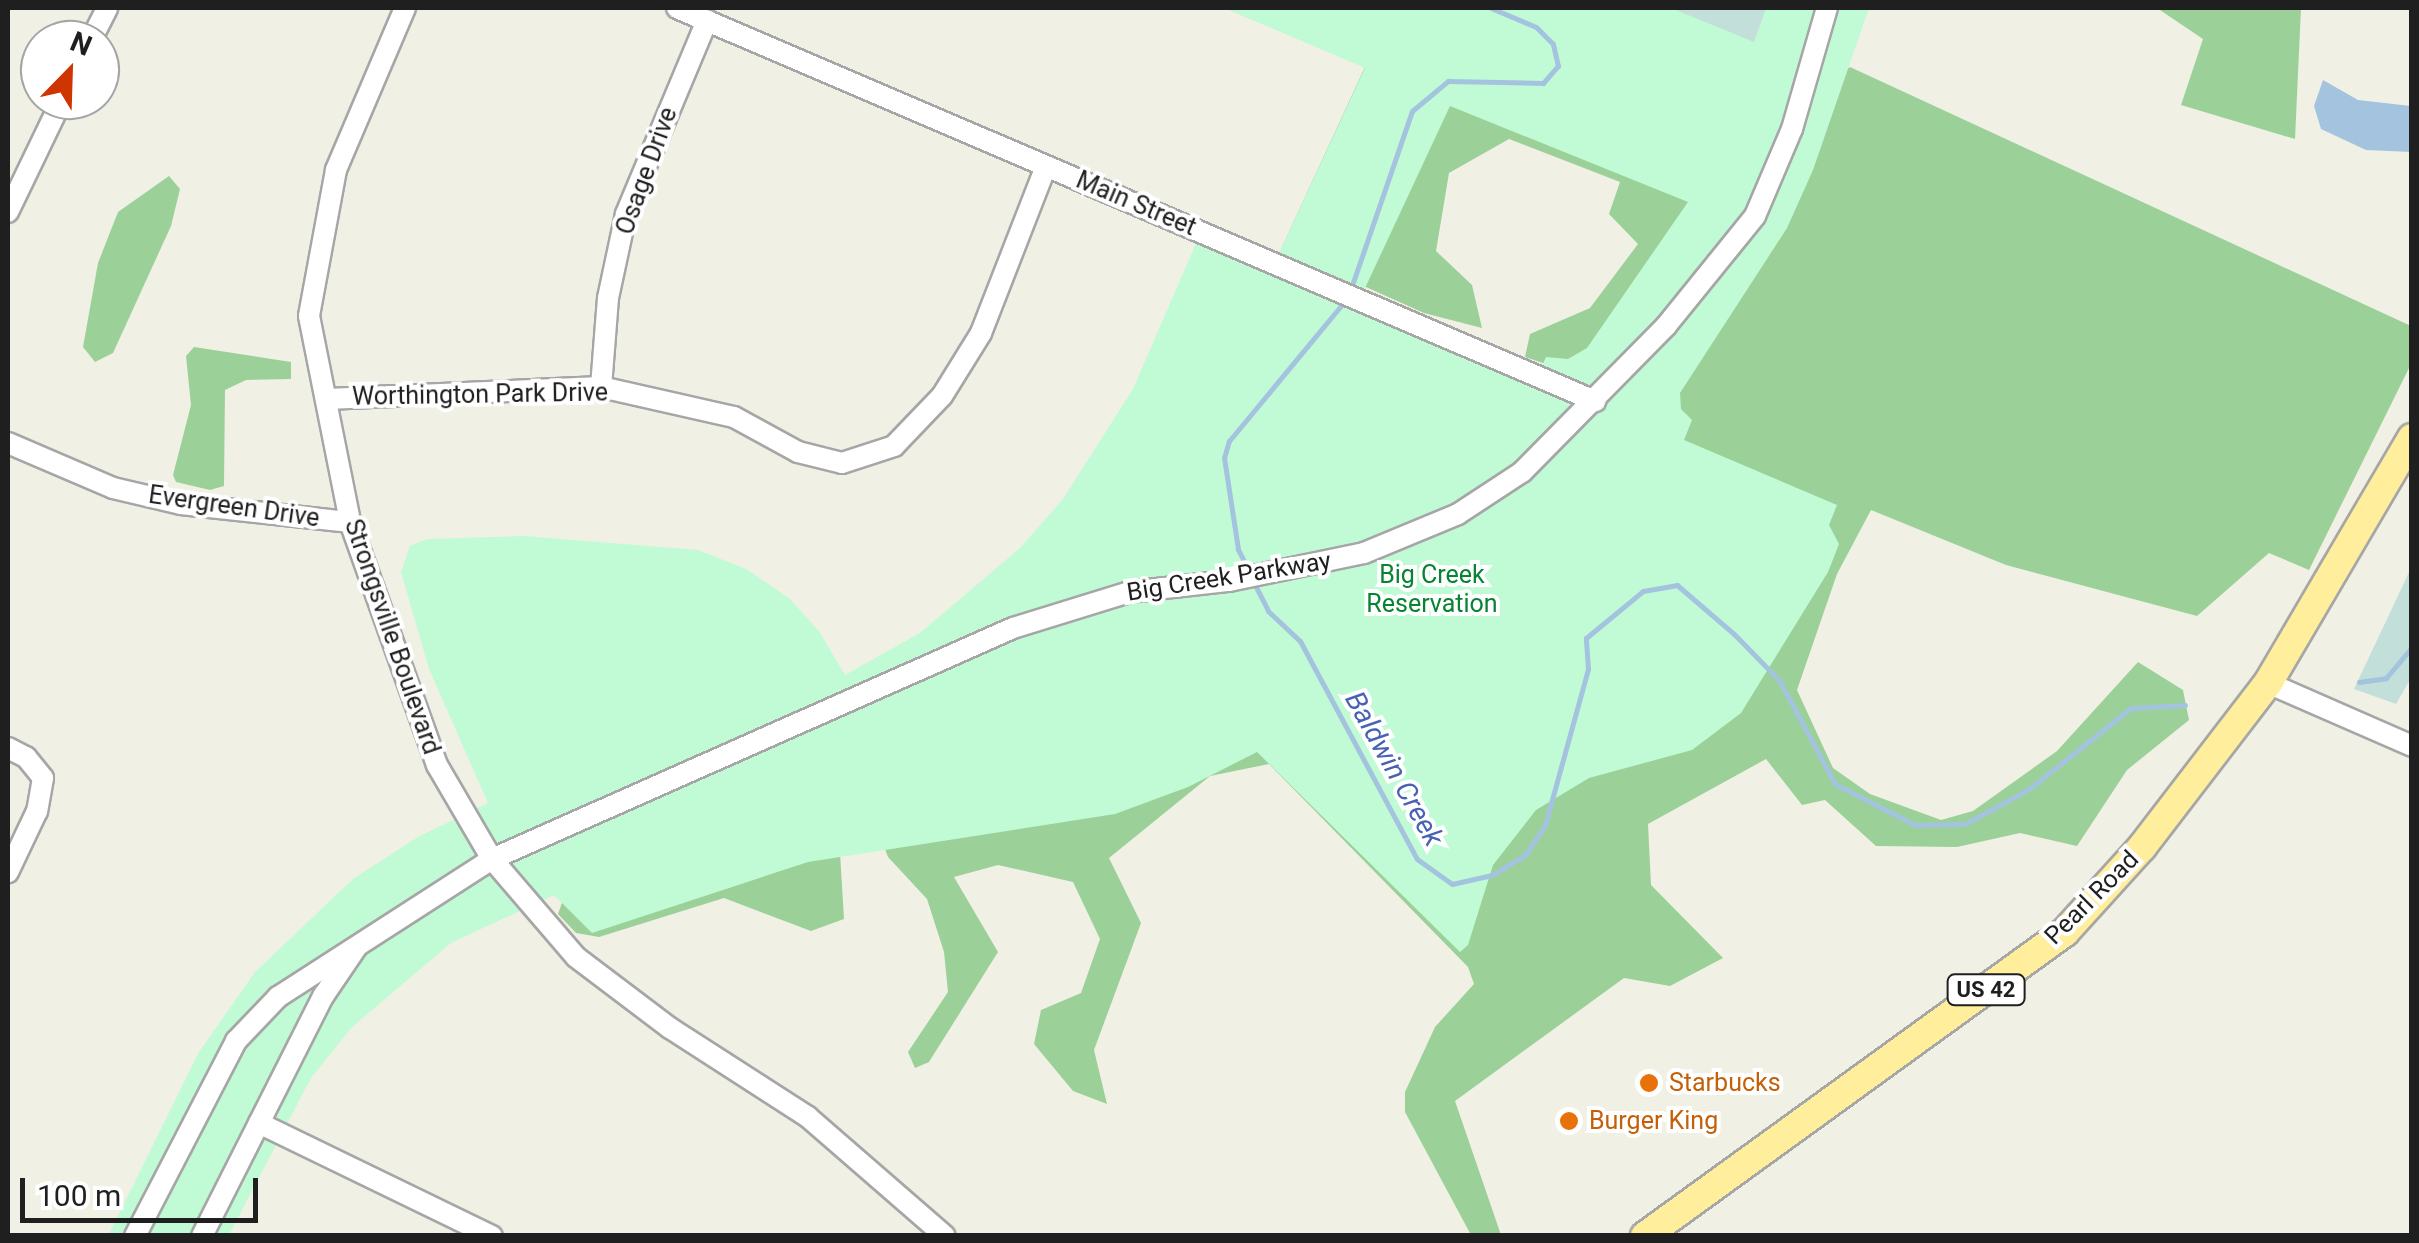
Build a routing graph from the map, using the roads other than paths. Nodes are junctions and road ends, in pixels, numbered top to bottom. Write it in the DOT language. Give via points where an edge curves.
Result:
graph roads {
  1 [pos="405,8"];
  2 [pos="678,8"];
  3 [pos="1828,8"];
  4 [pos="707,20"];
  5 [pos="52,120"];
  6 [pos="1046,166"];
  7 [pos="8,212"];
  8 [pos="601,388"];
  9 [pos="327,399"];
  10 [pos="1594,402"];
  11 [pos="2412,438"];
  12 [pos="8,443"];
  13 [pos="350,522"];
  14 [pos="2268,682"];
  15 [pos="2412,746"];
  16 [pos="8,748"];
  17 [pos="492,859"];
  18 [pos="8,872"];
  19 [pos="363,938"];
  20 [pos="259,1124"];
  21 [pos="135,1236"];
  22 [pos="202,1236"];
  23 [pos="492,1236"];
  24 [pos="945,1236"];
  25 [pos="1645,1236"];
  1 -- 9 [label="street, Strongsville Boulevard" via="336,170 319,241 309,316"];
  2 -- 4 [label="street, Main Street"];
  3 -- 10 [label="street, Big Creek Parkway" via="1792,129 1756,216"];
  4 -- 6 [label="street, Main Street"];
  4 -- 8 [label="street, Osage Drive" via="626,214 608,298"];
  5 -- 7 [label="street"];
  6 -- 8 [label="street, Worthington Park Drive" via="981,334 942,396 894,446 842,463 798,452 734,418"];
  6 -- 10 [label="street, Main Street"];
  8 -- 9 [label="street, Worthington Park Drive"];
  9 -- 13 [label="street, Strongsville Boulevard"];
  10 -- 17 [label="street, Big Creek Parkway" via="1522,472 1458,514 1364,554 1268,575 1129,592 1012,628"];
  11 -- 14 [label="main road, Pearl Road / US 42"];
  12 -- 13 [label="street, Evergreen Drive" via="113,488 181,504"];
  13 -- 17 [label="street, Strongsville Boulevard" via="437,765"];
  14 -- 15 [label="street"];
  14 -- 25 [label="main road, Pearl Road / US 42" via="2142,847 2064,932"];
  16 -- 18 [label="street" via="26,757 42,778 37,811"];
  17 -- 19 [label="street, Big Creek Parkway"];
  17 -- 24 [label="street, Strongsville Boulevard" via="576,957 670,1028 808,1117"];
  19 -- 20 [label="street, Big Creek Parkway" via="324,995"];
  19 -- 21 [label="street, Big Creek Parkway" via="278,997 236,1042"];
  20 -- 22 [label="street, Big Creek Parkway"];
  20 -- 23 [label="street"];
}
